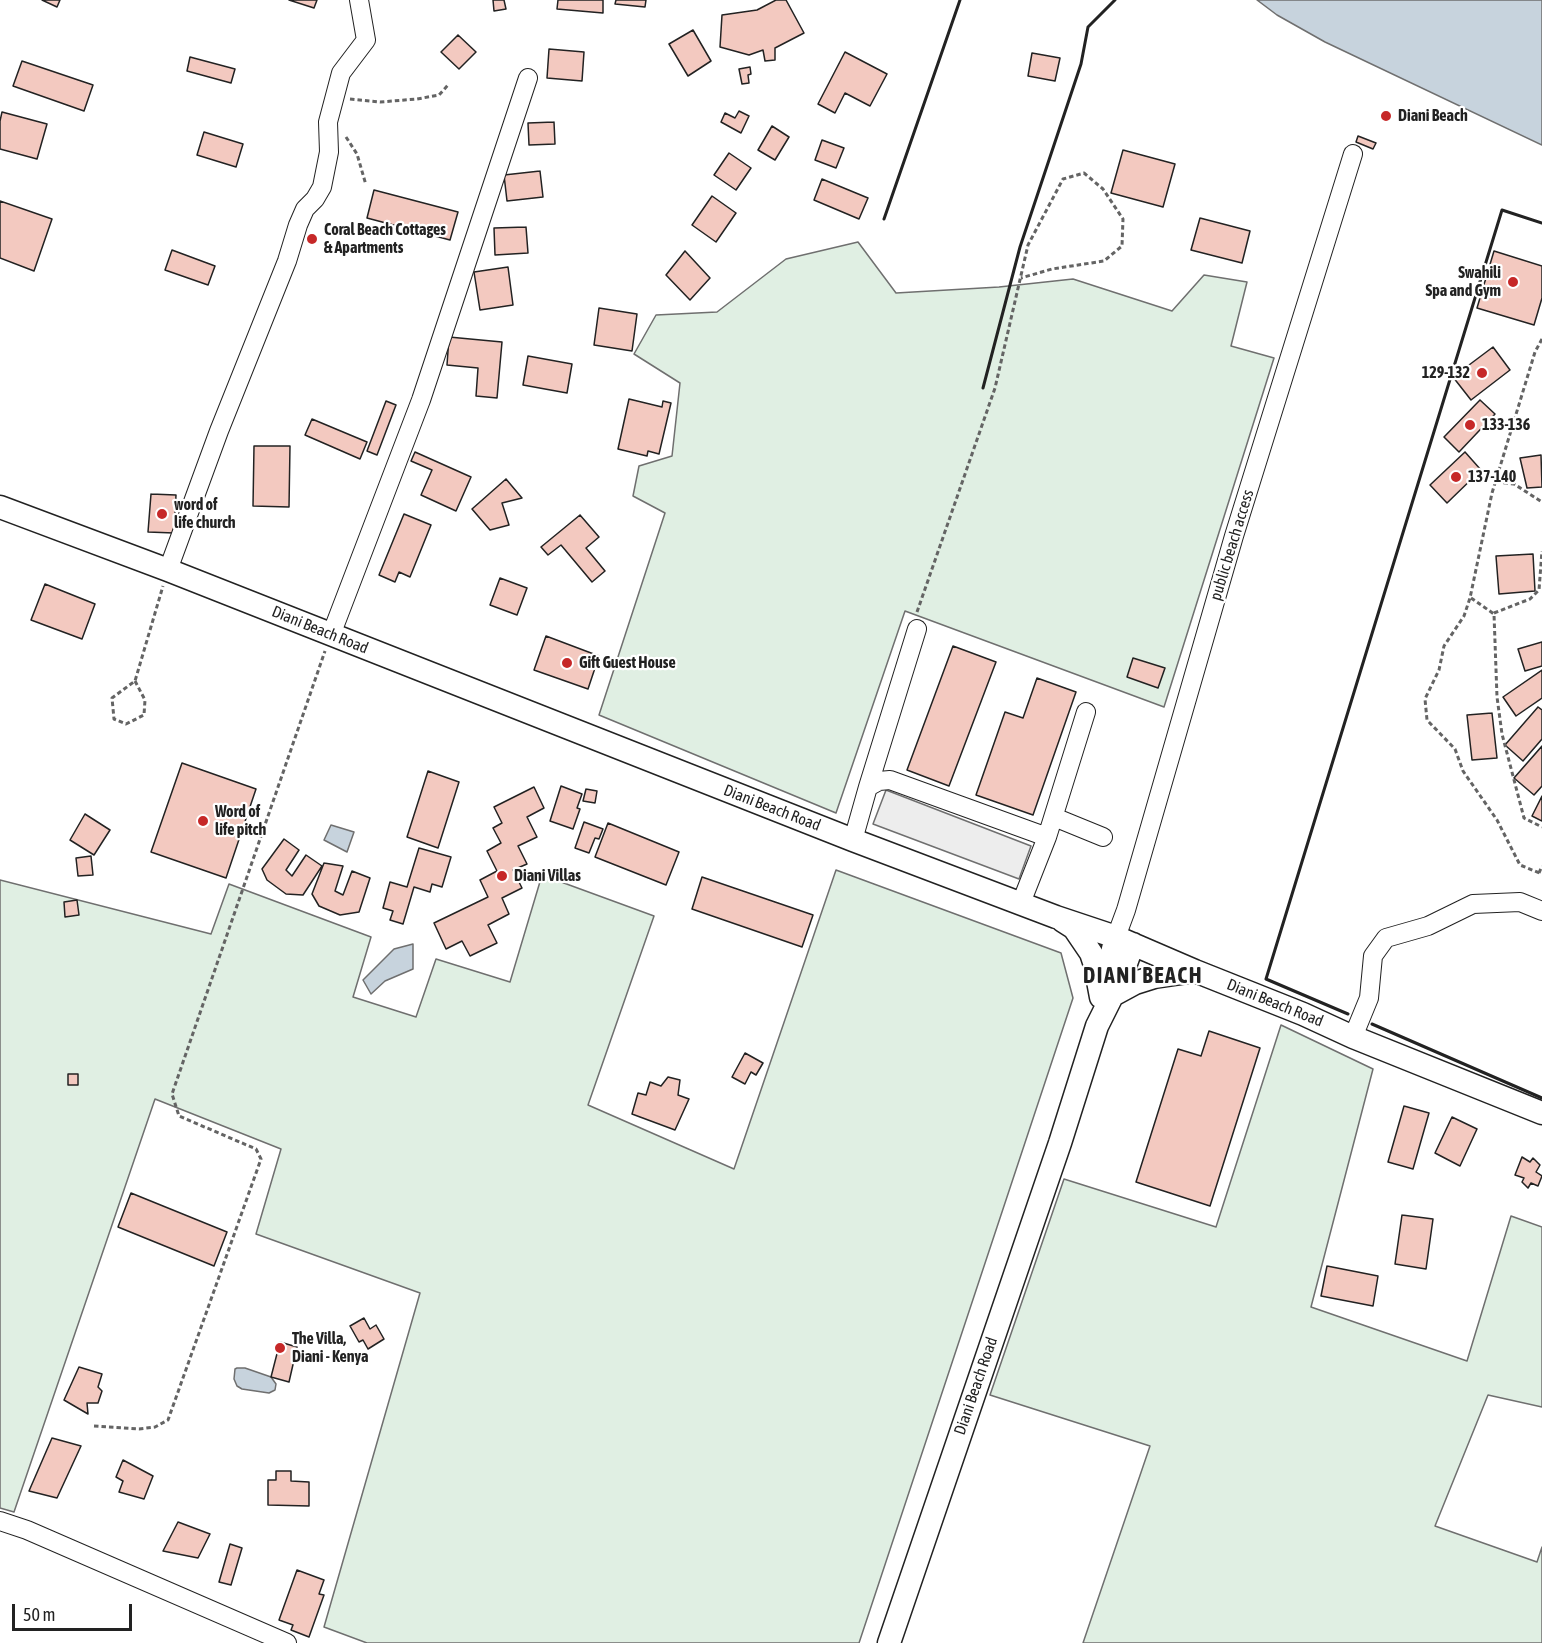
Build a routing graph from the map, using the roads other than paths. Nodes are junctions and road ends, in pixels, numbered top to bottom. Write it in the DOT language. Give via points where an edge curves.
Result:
graph roads {
  1 [pos="359,0"];
  2 [pos="528,78"];
  3 [pos="1353,154"];
  4 [pos="0,507"];
  5 [pos="168,570"];
  6 [pos="917,620"];
  7 [pos="331,635"];
  8 [pos="1086,712"];
  9 [pos="868,787"];
  10 [pos="1054,817"];
  11 [pos="1047,837"];
  12 [pos="1103,837"];
  13 [pos="852,840"];
  14 [pos="1021,903"];
  15 [pos="1542,911"];
  16 [pos="1056,917"];
  17 [pos="1125,940"];
  18 [pos="1195,971"];
  19 [pos="1106,997"];
  20 [pos="1353,1037"];
  21 [pos="1542,1113"];
  22 [pos="0,1521"];
  23 [pos="287,1643"];
  24 [pos="889,1643"];
  1 -- 5 [label="street" via="366,40 340,73 328,122 329,152 322,187 304,209"];
  2 -- 7 [label="street" via="421,400"];
  3 -- 17 [label="street, public beach access" via="1234,536 1126,910"];
  4 -- 5 [label="main road, Diani Beach Road"];
  5 -- 7 [label="main road, Diani Beach Road"];
  6 -- 9 [label="street"];
  7 -- 13 [label="main road, Diani Beach Road"];
  8 -- 10 [label="street"];
  9 -- 11 [label="street" via="890,780"];
  9 -- 13 [label="street"];
  10 -- 11 [label="street"];
  10 -- 12 [label="street"];
  11 -- 14 [label="street"];
  13 -- 14 [label="main road, Diani Beach Road"];
  14 -- 16 [label="main road, Diani Beach Road"];
  15 -- 20 [label="street" via="1520,902 1473,904 1428,926 1386,938 1373,956 1369,998"];
  16 -- 17 [label="main road, Diani Beach Road"];
  16 -- 19 [label="main road" via="1074,928 1091,953"];
  17 -- 18 [label="main road, Diani Beach Road"];
  17 -- 19 [label="main road" via="1120,980"];
  18 -- 19 [label="main road" via="1154,977"];
  18 -- 20 [label="main road, Diani Beach Road"];
  19 -- 24 [label="main road, Diani Beach Road"];
  20 -- 21 [label="main road, Diani Beach Road"];
  22 -- 23 [label="street"];
}
